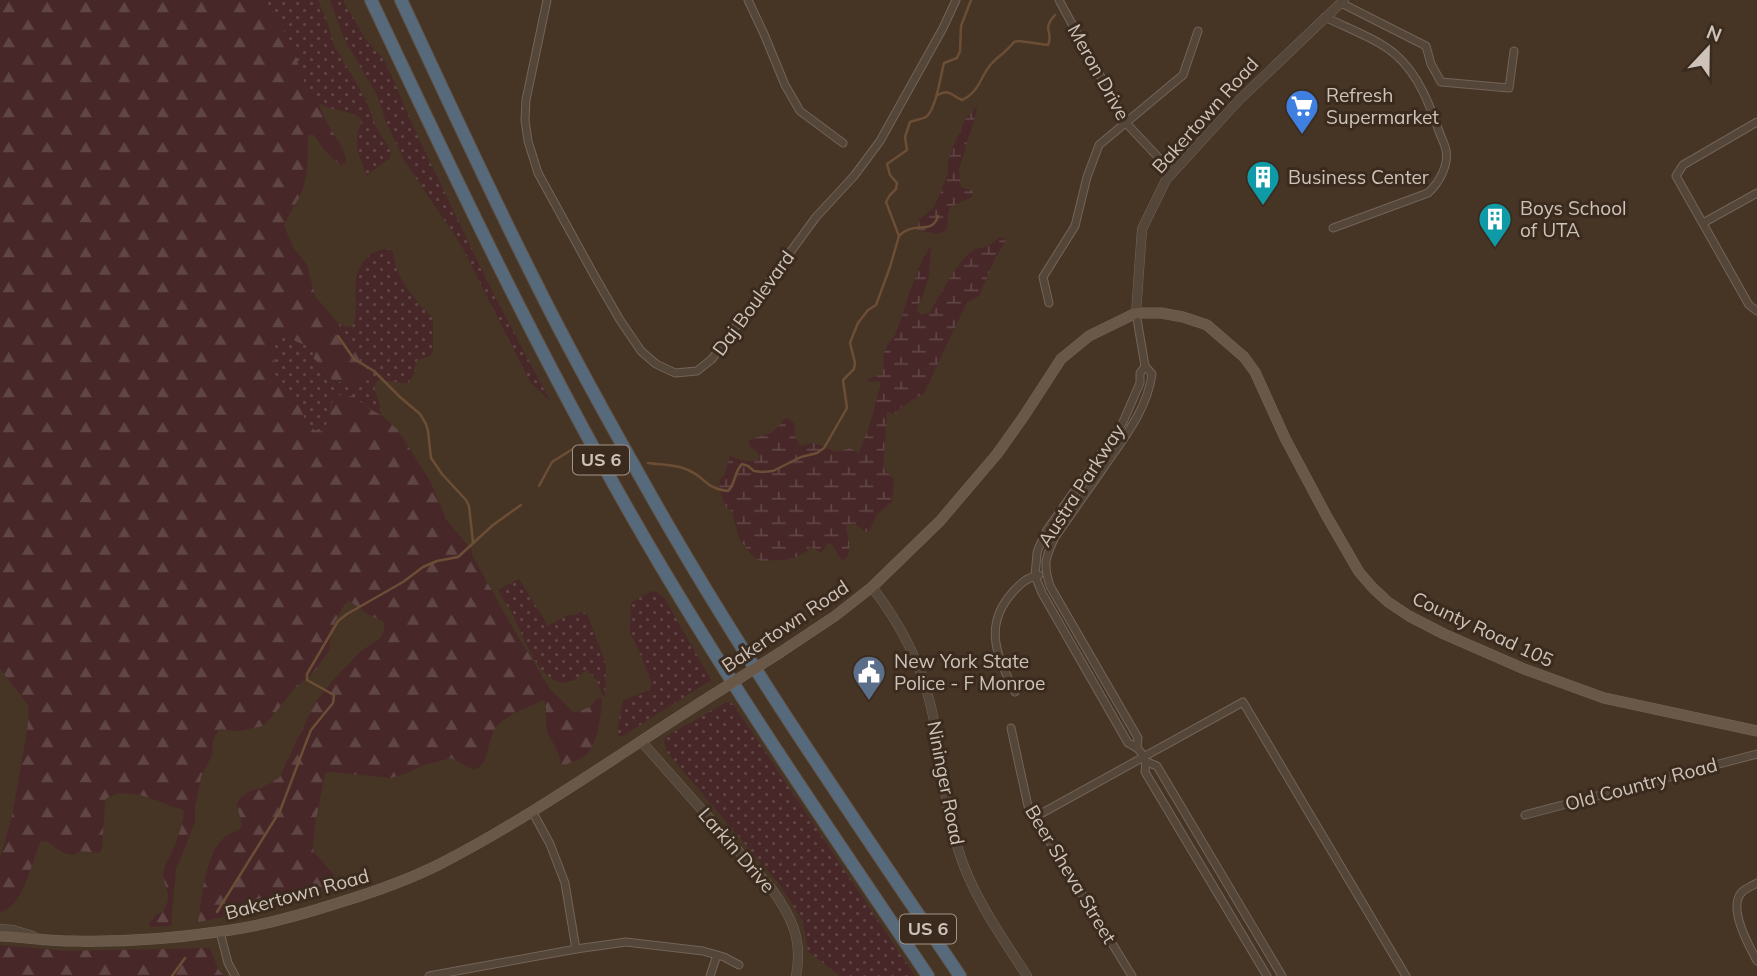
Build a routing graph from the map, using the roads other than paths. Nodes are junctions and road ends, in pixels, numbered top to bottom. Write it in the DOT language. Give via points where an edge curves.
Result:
graph roads {
  1 [pos="371,0"];
  2 [pos="401,0"];
  3 [pos="547,0"];
  4 [pos="748,0"];
  5 [pos="956,0"];
  6 [pos="1059,0"];
  7 [pos="1342,1"];
  8 [pos="1325,17"];
  9 [pos="1198,31"];
  10 [pos="1514,51"];
  11 [pos="1757,122"];
  12 [pos="1126,123"];
  13 [pos="844,143"];
  14 [pos="1172,173"];
  15 [pos="1757,193"];
  16 [pos="1703,223"];
  17 [pos="1333,228"];
  18 [pos="1049,303"];
  19 [pos="1757,311"];
  20 [pos="1136,313"];
  21 [pos="1145,366"];
  22 [pos="1046,573"];
  23 [pos="1035,576"];
  24 [pos="872,587"];
  25 [pos="1015,692"];
  26 [pos="1011,728"];
  27 [pos="1757,732"];
  28 [pos="640,740"];
  29 [pos="1137,747"];
  30 [pos="1757,754"];
  31 [pos="1145,760"];
  32 [pos="532,811"];
  33 [pos="1525,815"];
  34 [pos="1035,817"];
  35 [pos="1757,883"];
  36 [pos="0,929"];
  37 [pos="220,932"];
  38 [pos="0,936"];
  39 [pos="38,938"];
  40 [pos="576,949"];
  41 [pos="717,955"];
  42 [pos="1757,961"];
  43 [pos="738,965"];
  44 [pos="235,976"];
  45 [pos="429,976"];
  46 [pos="710,976"];
  47 [pos="796,976"];
  48 [pos="928,976"];
  49 [pos="960,976"];
  50 [pos="1027,976"];
  51 [pos="1132,976"];
  52 [pos="1267,976"];
  53 [pos="1282,976"];
  54 [pos="1406,976"];
  1 -- 48 [label="highway, US 6" via="500,271 634,519 727,675"];
  2 -- 49 [label="highway, US 6" via="535,282 646,487 761,678"];
  3 -- 5 [label="street, Daj Boulevard" via="526,100 528,141 538,173 641,351 675,373 697,371 712,359 816,217 854,176 880,141"];
  4 -- 13 [label="street" via="800,111"];
  6 -- 12 [label="street, Meron Drive"];
  7 -- 8 [label="street, Bakertown Road"];
  7 -- 10 [label="street" via="1426,46 1441,82 1509,88"];
  8 -- 14 [label="street, Bakertown Road" via="1238,100"];
  8 -- 17 [label="street" via="1382,45 1412,72 1446,150 1441,176 1428,193"];
  9 -- 12 [label="street" via="1183,75"];
  11 -- 16 [label="street" via="1679,168 1676,176"];
  12 -- 14 [label="street, Meron Drive"];
  12 -- 18 [label="street" via="1099,145 1075,226 1043,277"];
  14 -- 20 [label="street, Bakertown Road" via="1142,229"];
  15 -- 16 [label="street"];
  16 -- 19 [label="street" via="1749,305"];
  20 -- 21 [label="street, Austra Parkway"];
  20 -- 24 [label="main road, Bakertown Road" via="1089,336 1061,359 1013,433 974,482"];
  20 -- 27 [label="main road, County Road 105" via="1172,314 1207,325 1244,357 1359,572 1399,610 1524,669 1604,698"];
  21 -- 22 [label="street, Austra Parkway" via="1152,374 1144,404 1055,537 1047,554"];
  21 -- 23 [label="street, Austra Parkway" via="1123,422 1038,547"];
  22 -- 23 [label="street"];
  22 -- 29 [label="street, Austra Parkway" via="1138,738"];
  23 -- 25 [label="street" via="1025,579 997,618 994,638"];
  23 -- 29 [label="street, Austra Parkway" via="1128,743"];
  24 -- 28 [label="main road, Bakertown Road, bridge" via="781,652"];
  24 -- 50 [label="street, Nininger Road" via="903,634 926,688 949,819 964,867"];
  26 -- 34 [label="street, Beer Sheva Street" via="1028,806"];
  28 -- 32 [label="main road, Bakertown Road"];
  28 -- 47 [label="street, Larkin Drive" via="786,909 798,944"];
  29 -- 31 [label="street, Austra Parkway"];
  30 -- 33 [label="street, Old Country Road"];
  31 -- 34 [label="street"];
  31 -- 52 [label="street, Austra Parkway" via="1145,772"];
  31 -- 53 [label="street, Austra Parkway" via="1157,766"];
  31 -- 54 [label="street" via="1243,702"];
  32 -- 37 [label="main road, Bakertown Road" via="438,865 376,891"];
  32 -- 40 [label="street" via="551,844 565,883"];
  34 -- 51 [label="street, Beer Sheva Street"];
  35 -- 42 [label="street" via="1743,891 1736,904"];
  36 -- 39 [label="street"];
  37 -- 39 [label="main road, Bakertown Road" via="146,940"];
  37 -- 44 [label="street"];
  38 -- 39 [label="main road, Bakertown Road"];
  40 -- 41 [label="street" via="626,942"];
  40 -- 45 [label="street"];
  41 -- 43 [label="street"];
  41 -- 46 [label="street"];
}
